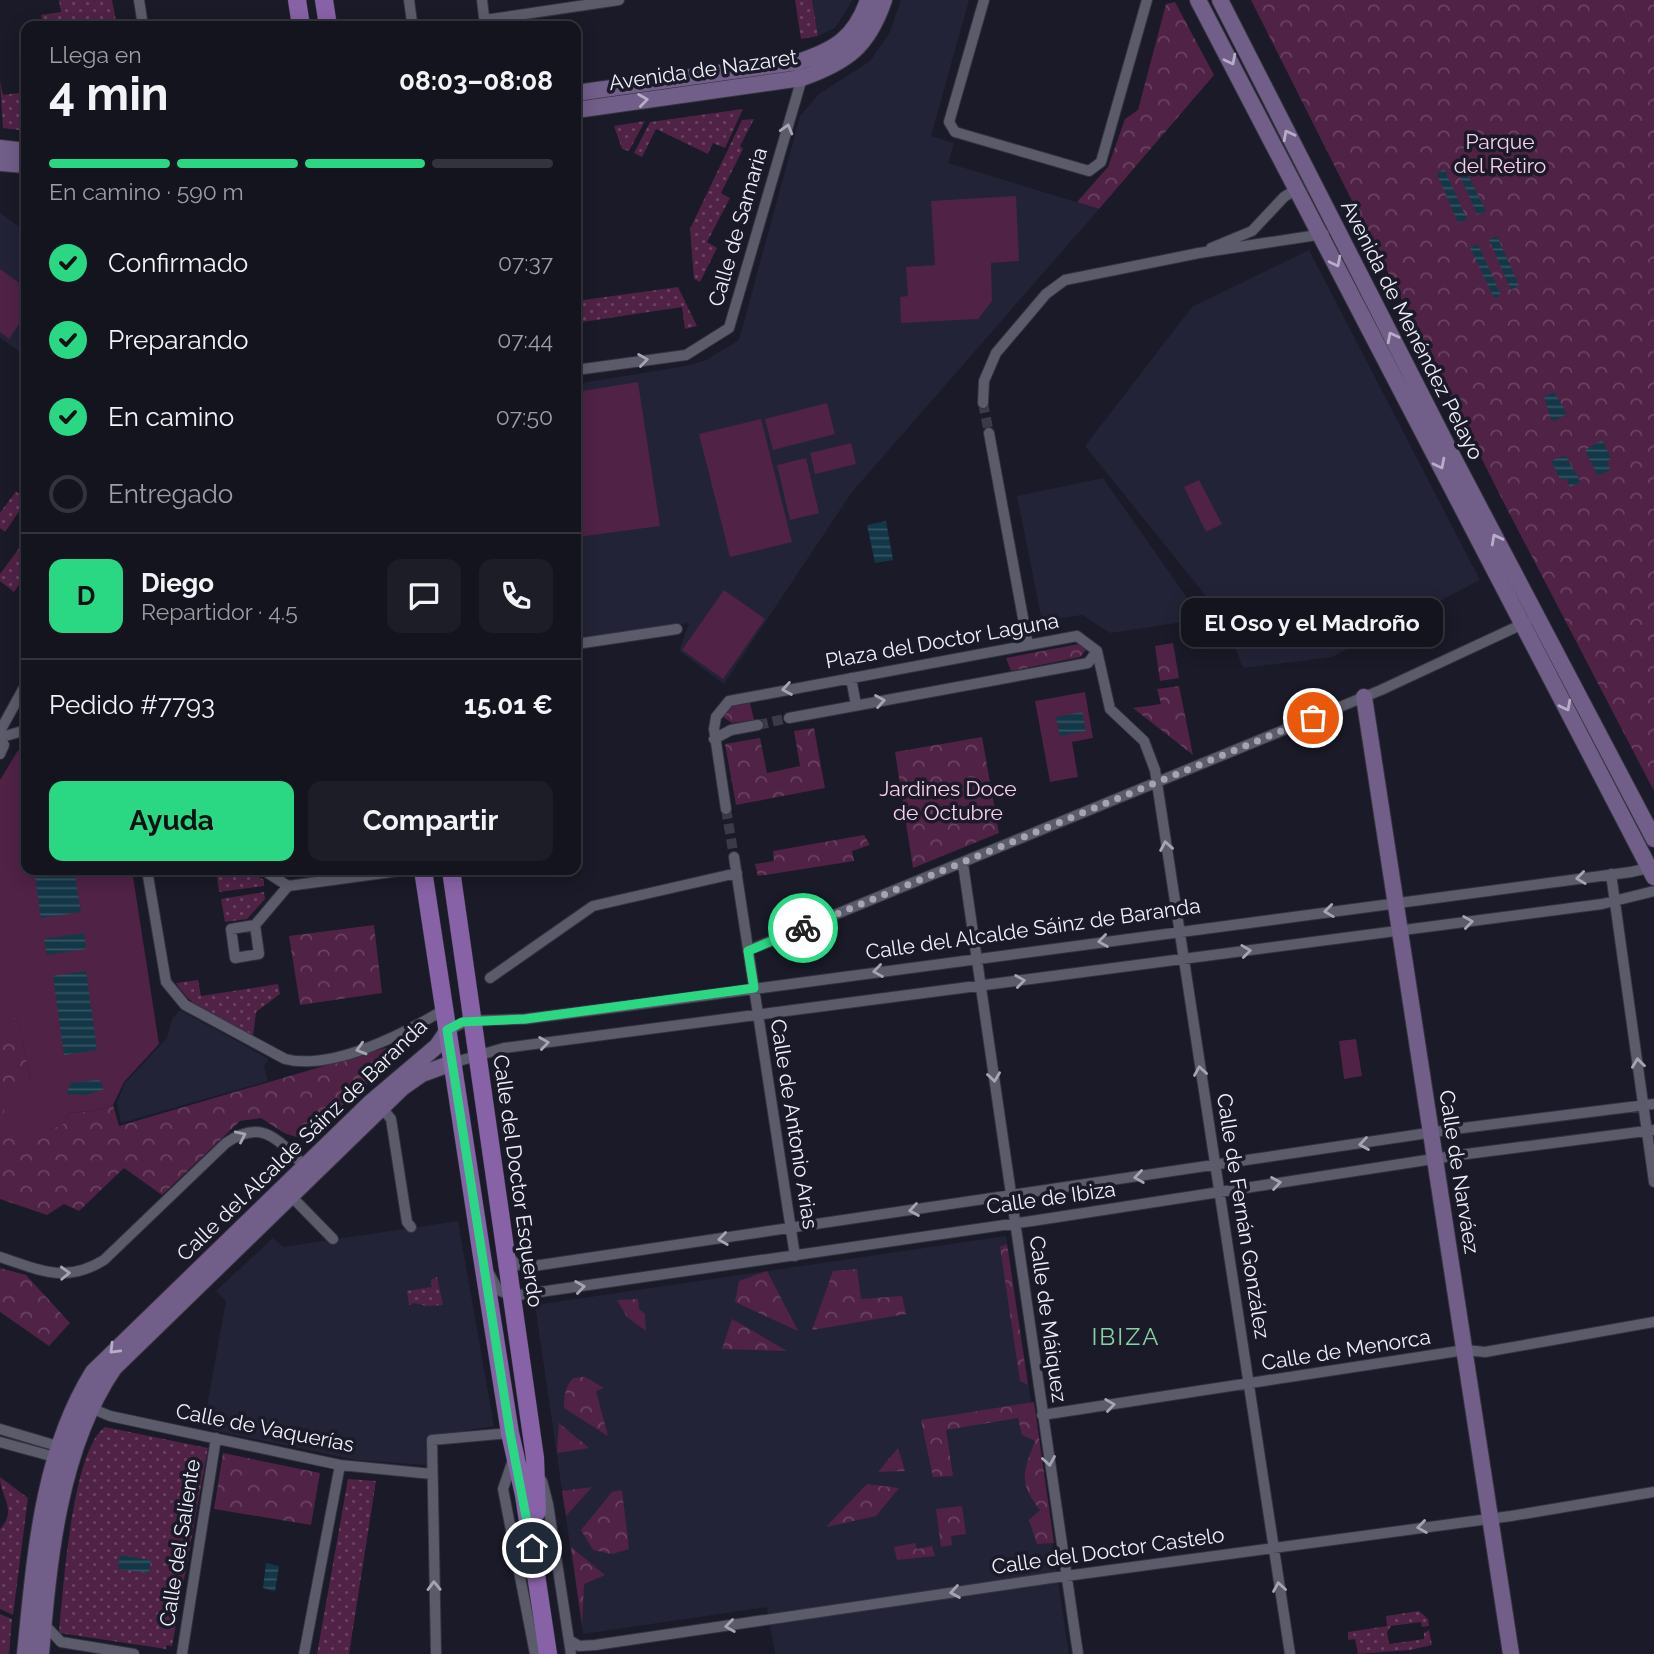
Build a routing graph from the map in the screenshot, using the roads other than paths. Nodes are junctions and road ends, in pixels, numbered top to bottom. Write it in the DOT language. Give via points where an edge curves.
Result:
graph roads {
  1 [pos="139,0"];
  2 [pos="297,0"];
  3 [pos="324,0"];
  4 [pos="409,0"];
  5 [pos="482,0"];
  6 [pos="619,0"];
  7 [pos="868,0"];
  8 [pos="884,0"];
  9 [pos="984,0"];
  10 [pos="1147,0"];
  11 [pos="1199,0"];
  12 [pos="1220,0"];
  13 [pos="142,21"];
  14 [pos="300,21"];
  15 [pos="327,21"];
  16 [pos="412,21"];
  17 [pos="485,21"];
  18 [pos="497,21"];
  19 [pos="800,70"];
  20 [pos="581,92"];
  21 [pos="581,109"];
  22 [pos="0,148"];
  23 [pos="21,150"];
  24 [pos="0,163"];
  25 [pos="21,165"];
  26 [pos="1298,188"];
  27 [pos="1262,222"];
  28 [pos="1330,232"];
  29 [pos="1269,244"];
  30 [pos="1199,253"];
  31 [pos="581,369"];
  32 [pos="983,403"];
  33 [pos="989,433"];
  34 [pos="1524,623"];
  35 [pos="677,629"];
  36 [pos="581,643"];
  37 [pos="1028,645"];
  38 [pos="1097,650"];
  39 [pos="851,678"];
  40 [pos="1570,678"];
  41 [pos="21,694"];
  42 [pos="1364,697"];
  43 [pos="856,705"];
  44 [pos="789,718"];
  45 [pos="758,724"];
  46 [pos="21,731"];
  47 [pos="1,734"];
  48 [pos="714,739"];
  49 [pos="0,754"];
  50 [pos="1155,784"];
  51 [pos="726,809"];
  52 [pos="1654,839"];
  53 [pos="734,857"];
  54 [pos="963,864"];
  55 [pos="1652,870"];
  56 [pos="737,873"];
  57 [pos="1611,874"];
  58 [pos="148,875"];
  59 [pos="271,875"];
  60 [pos="369,875"];
  61 [pos="424,875"];
  62 [pos="452,875"];
  63 [pos="288,886"];
  64 [pos="1654,891"];
  65 [pos="1617,901"];
  66 [pos="1396,902"];
  67 [pos="255,925"];
  68 [pos="1179,930"];
  69 [pos="1401,930"];
  70 [pos="749,950"];
  71 [pos="977,958"];
  72 [pos="1183,959"];
  73 [pos="491,978"];
  74 [pos="982,986"];
  75 [pos="754,988"];
  76 [pos="445,1009"];
  77 [pos="758,1016"];
  78 [pos="472,1021"];
  79 [pos="447,1030"];
  80 [pos="477,1055"];
  81 [pos="452,1063"];
  82 [pos="1649,1105"];
  83 [pos="382,1108"];
  84 [pos="1650,1130"];
  85 [pos="1432,1133"];
  86 [pos="1435,1158"];
  87 [pos="1216,1167"];
  88 [pos="309,1169"];
  89 [pos="1654,1182"];
  90 [pos="1220,1191"];
  91 [pos="290,1195"];
  92 [pos="1011,1195"];
  93 [pos="1015,1224"];
  94 [pos="411,1227"];
  95 [pos="791,1229"];
  96 [pos="333,1239"];
  97 [pos="481,1250"];
  98 [pos="505,1252"];
  99 [pos="795,1256"];
  100 [pos="0,1257"];
  101 [pos="512,1296"];
  102 [pos="1654,1322"];
  103 [pos="1465,1350"];
  104 [pos="1251,1384"];
  105 [pos="76,1401"];
  106 [pos="92,1409"];
  107 [pos="1042,1415"];
  108 [pos="0,1429"];
  109 [pos="510,1433"];
  110 [pos="216,1438"];
  111 [pos="0,1442"];
  112 [pos="52,1447"];
  113 [pos="34,1451"];
  114 [pos="515,1454"];
  115 [pos="73,1457"];
  116 [pos="340,1465"];
  117 [pos="432,1474"];
  118 [pos="49,1479"];
  119 [pos="1654,1492"];
  120 [pos="1490,1518"];
  121 [pos="1273,1547"];
  122 [pos="1067,1577"];
  123 [pos="44,1624"];
  124 [pos="61,1642"];
  125 [pos="564,1647"];
  126 [pos="25,1654"];
  127 [pos="41,1654"];
  128 [pos="47,1654"];
  129 [pos="134,1654"];
  130 [pos="182,1654"];
  131 [pos="304,1654"];
  132 [pos="436,1654"];
  133 [pos="535,1654"];
  134 [pos="548,1654"];
  135 [pos="571,1654"];
  136 [pos="1078,1654"];
  137 [pos="1290,1654"];
  138 [pos="1511,1654"];
  1 -- 13 [label="street"];
  2 -- 14 [label="main road"];
  3 -- 15 [label="main road"];
  4 -- 16 [label="street"];
  5 -- 17 [label="street"];
  6 -- 18 [label="street"];
  7 -- 19 [label="main road, Avenida de Nazaret" via="861,19 845,38"];
  8 -- 19 [label="main road, Avenida de Nazaret" via="858,49 834,66"];
  9 -- 10 [label="street" via="949,122 955,132 1089,171 1101,163"];
  11 -- 26 [label="main road, Avenida de Menéndez Pelayo, one-way"];
  28 -- 12 [label="main road, Avenida de Menéndez Pelayo, one-way"];
  19 -- 20 [label="main road, Avenida de Nazaret"];
  21 -- 19 [label="main road, Avenida de Nazaret, one-way"];
  31 -- 19 [label="street, Calle de Samaria, one-way" via="685,355 729,328"];
  22 -- 23 [label="main road"];
  24 -- 25 [label="main road"];
  26 -- 27 [label="street"];
  26 -- 28 [label="main road, Avenida de Menéndez Pelayo"];
  27 -- 29 [label="street"];
  27 -- 30 [label="street" via="1252,231"];
  28 -- 29 [label="street"];
  28 -- 34 [label="main road, Avenida de Menéndez Pelayo, one-way"];
  40 -- 28 [label="main road, Avenida de Menéndez Pelayo, one-way"];
  29 -- 30 [label="street"];
  30 -- 32 [label="street" via="1075,276 1055,286 996,353 984,381"];
  33 -- 37 [label="street"];
  34 -- 40 [label="street, Avenida de Menéndez Pelayo" via="1536,625"];
  34 -- 42 [label="street"];
  34 -- 55 [label="main road, Avenida de Menéndez Pelayo, one-way"];
  35 -- 36 [label="street"];
  37 -- 38 [label="street, Plaza del Doctor Laguna" via="1077,636"];
  37 -- 39 [label="street, Plaza del Doctor Laguna"];
  43 -- 38 [label="street, one-way" via="1088,663"];
  38 -- 50 [label="street, Calle de Fernán González" via="1110,709 1149,748"];
  39 -- 43 [label="street"];
  39 -- 48 [label="street, Plaza del Doctor Laguna, one-way" via="729,701 716,717"];
  40 -- 52 [label="main road, Avenida de Menéndez Pelayo"];
  41 -- 47 [label="street"];
  42 -- 50 [label="street"];
  42 -- 66 [label="main road, Calle de Narváez"];
  43 -- 44 [label="street"];
  45 -- 48 [label="street"];
  46 -- 47 [label="street"];
  47 -- 49 [label="street" via="4,745"];
  48 -- 51 [label="street"];
  50 -- 54 [label="street"];
  68 -- 50 [label="street, Calle de Fernán González, one-way"];
  53 -- 56 [label="street, Calle de Antonio Arias"];
  54 -- 70 [label="street"];
  54 -- 71 [label="street, Calle de Máiquez"];
  55 -- 57 [label="street, Calle del Alcalde Sáinz de Baranda"];
  56 -- 70 [label="street, Calle de Antonio Arias"];
  56 -- 73 [label="street" via="593,906"];
  57 -- 65 [label="street"];
  57 -- 66 [label="street, Calle del Alcalde Sáinz de Baranda, one-way"];
  76 -- 58 [label="street, one-way" via="377,1045 301,1063 285,1059 185,1005 166,982"];
  59 -- 63 [label="street"];
  60 -- 63 [label="street"];
  61 -- 76 [label="main road"];
  62 -- 78 [label="main road, Calle del Doctor Esquerdo"];
  63 -- 67 [label="street"];
  64 -- 65 [label="street, Calle del Alcalde Sáinz de Baranda"];
  69 -- 65 [label="street, Calle del Alcalde Sáinz de Baranda, one-way"];
  82 -- 65 [label="street, one-way"];
  66 -- 68 [label="street, Calle del Alcalde Sáinz de Baranda, one-way"];
  66 -- 69 [label="main road, Calle de Narváez"];
  68 -- 71 [label="street, Calle del Alcalde Sáinz de Baranda, one-way"];
  68 -- 72 [label="street, Calle de Fernán González"];
  72 -- 69 [label="street, Calle del Alcalde Sáinz de Baranda, one-way"];
  69 -- 85 [label="main road, Calle de Narváez"];
  70 -- 75 [label="street, Calle de Antonio Arias"];
  71 -- 74 [label="street, Calle de Máiquez"];
  71 -- 75 [label="street, Calle del Alcalde Sáinz de Baranda, one-way"];
  74 -- 72 [label="street, Calle del Alcalde Sáinz de Baranda, one-way"];
  87 -- 72 [label="street, Calle de Fernán González, one-way"];
  74 -- 77 [label="street, Calle del Alcalde Sáinz de Baranda"];
  74 -- 92 [label="street, Calle de Máiquez, one-way"];
  75 -- 77 [label="street, Calle de Antonio Arias"];
  75 -- 78 [label="street, Calle del Alcalde Sáinz de Baranda" via="525,1019"];
  76 -- 79 [label="main road"];
  80 -- 77 [label="street, Calle del Alcalde Sáinz de Baranda, one-way"];
  77 -- 95 [label="street, Calle de Antonio Arias"];
  78 -- 79 [label="street, Calle del Alcalde Sáinz de Baranda"];
  78 -- 80 [label="main road, Calle del Doctor Esquerdo"];
  79 -- 81 [label="main road"];
  79 -- 88 [label="main road, Calle del Alcalde Sáinz de Baranda" via="437,1046 382,1093"];
  80 -- 81 [label="street, Calle del Alcalde Sáinz de Baranda"];
  80 -- 98 [label="main road, Calle del Doctor Esquerdo"];
  81 -- 83 [label="main road, Calle del Alcalde Sáinz de Baranda" via="417,1077"];
  81 -- 97 [label="main road"];
  82 -- 84 [label="street"];
  82 -- 85 [label="street, Calle de Ibiza"];
  83 -- 88 [label="main road, Calle del Alcalde Sáinz de Baranda"];
  83 -- 94 [label="street, Calle del Alcalde Sáinz de Baranda" via="391,1119"];
  84 -- 86 [label="street, Calle de Ibiza"];
  84 -- 89 [label="street"];
  85 -- 86 [label="main road, Calle de Narváez"];
  85 -- 87 [label="street, Calle de Ibiza, one-way"];
  90 -- 86 [label="street, Calle de Ibiza, one-way"];
  86 -- 103 [label="main road, Calle de Narváez"];
  87 -- 90 [label="street, Calle de Fernán González"];
  87 -- 92 [label="street, Calle de Ibiza, one-way"];
  88 -- 91 [label="main road, Calle del Alcalde Sáinz de Baranda"];
  100 -- 88 [label="street, one-way" via="49,1273 71,1275 89,1269 104,1260 226,1143 246,1131 263,1131"];
  88 -- 105 [label="main road, Calle del Alcalde Sáinz de Baranda, one-way" via="105,1358"];
  90 -- 93 [label="street, Calle de Ibiza"];
  90 -- 104 [label="street, Calle de Fernán González"];
  91 -- 96 [label="street, Calle del Alcalde Sáinz de Baranda"];
  91 -- 106 [label="main road, Calle del Alcalde Sáinz de Baranda" via="114,1368"];
  92 -- 93 [label="street, Calle de Máiquez"];
  92 -- 95 [label="street, Calle de Ibiza, one-way"];
  93 -- 99 [label="street, Calle de Ibiza"];
  93 -- 107 [label="street, Calle de Máiquez"];
  95 -- 98 [label="street, Calle de Ibiza, one-way" via="527,1266 512,1261"];
  95 -- 99 [label="street, Calle de Antonio Arias"];
  97 -- 101 [label="street" via="498,1290"];
  97 -- 109 [label="main road"];
  98 -- 101 [label="main road, Calle del Doctor Esquerdo"];
  101 -- 99 [label="street, Calle de Ibiza, one-way"];
  101 -- 125 [label="main road, Calle del Doctor Esquerdo" via="535,1458 536,1504"];
  102 -- 103 [label="street, Calle de Menorca" via="1485,1352"];
  103 -- 104 [label="street, Calle de Menorca"];
  103 -- 120 [label="main road, Calle de Narváez"];
  107 -- 104 [label="street, Calle de Menorca, one-way"];
  104 -- 121 [label="street, Calle de Fernán González"];
  105 -- 106 [label="street"];
  105 -- 112 [label="main road, Calle del Alcalde Sáinz de Baranda"];
  106 -- 110 [label="street, Calle de Vaquerías"];
  106 -- 115 [label="main road, Calle del Alcalde Sáinz de Baranda"];
  107 -- 122 [label="street, Calle de Máiquez, one-way"];
  108 -- 112 [label="street"];
  109 -- 114 [label="main road"];
  109 -- 117 [label="street" via="432,1440"];
  110 -- 116 [label="street, Calle de Vaquerías"];
  110 -- 130 [label="street, Calle del Saliente"];
  111 -- 113 [label="street"];
  112 -- 113 [label="street"];
  112 -- 115 [label="street"];
  112 -- 118 [label="main road, Calle del Alcalde Sáinz de Baranda"];
  113 -- 118 [label="street" via="47,1462"];
  114 -- 133 [label="street" via="503,1489"];
  114 -- 134 [label="main road"];
  115 -- 123 [label="main road, Calle del Alcalde Sáinz de Baranda" via="61,1503"];
  116 -- 117 [label="street, Calle de Vaquerías"];
  116 -- 131 [label="street"];
  132 -- 117 [label="street, one-way"];
  118 -- 126 [label="main road, Calle del Alcalde Sáinz de Baranda"];
  119 -- 120 [label="street, Calle del Doctor Castelo"];
  120 -- 121 [label="street, Calle del Doctor Castelo, one-way"];
  120 -- 138 [label="main road, Calle de Narváez"];
  121 -- 122 [label="street, Calle del Doctor Castelo"];
  137 -- 121 [label="street, Calle de Fernán González, one-way"];
  122 -- 125 [label="street, Calle del Doctor Castelo, one-way"];
  122 -- 136 [label="street, Calle de Máiquez"];
  123 -- 124 [label="street"];
  123 -- 127 [label="main road, Calle del Alcalde Sáinz de Baranda"];
  124 -- 128 [label="street" via="49,1647"];
  124 -- 129 [label="street"];
  125 -- 135 [label="street, Calle del Doctor Esquerdo"];
}
